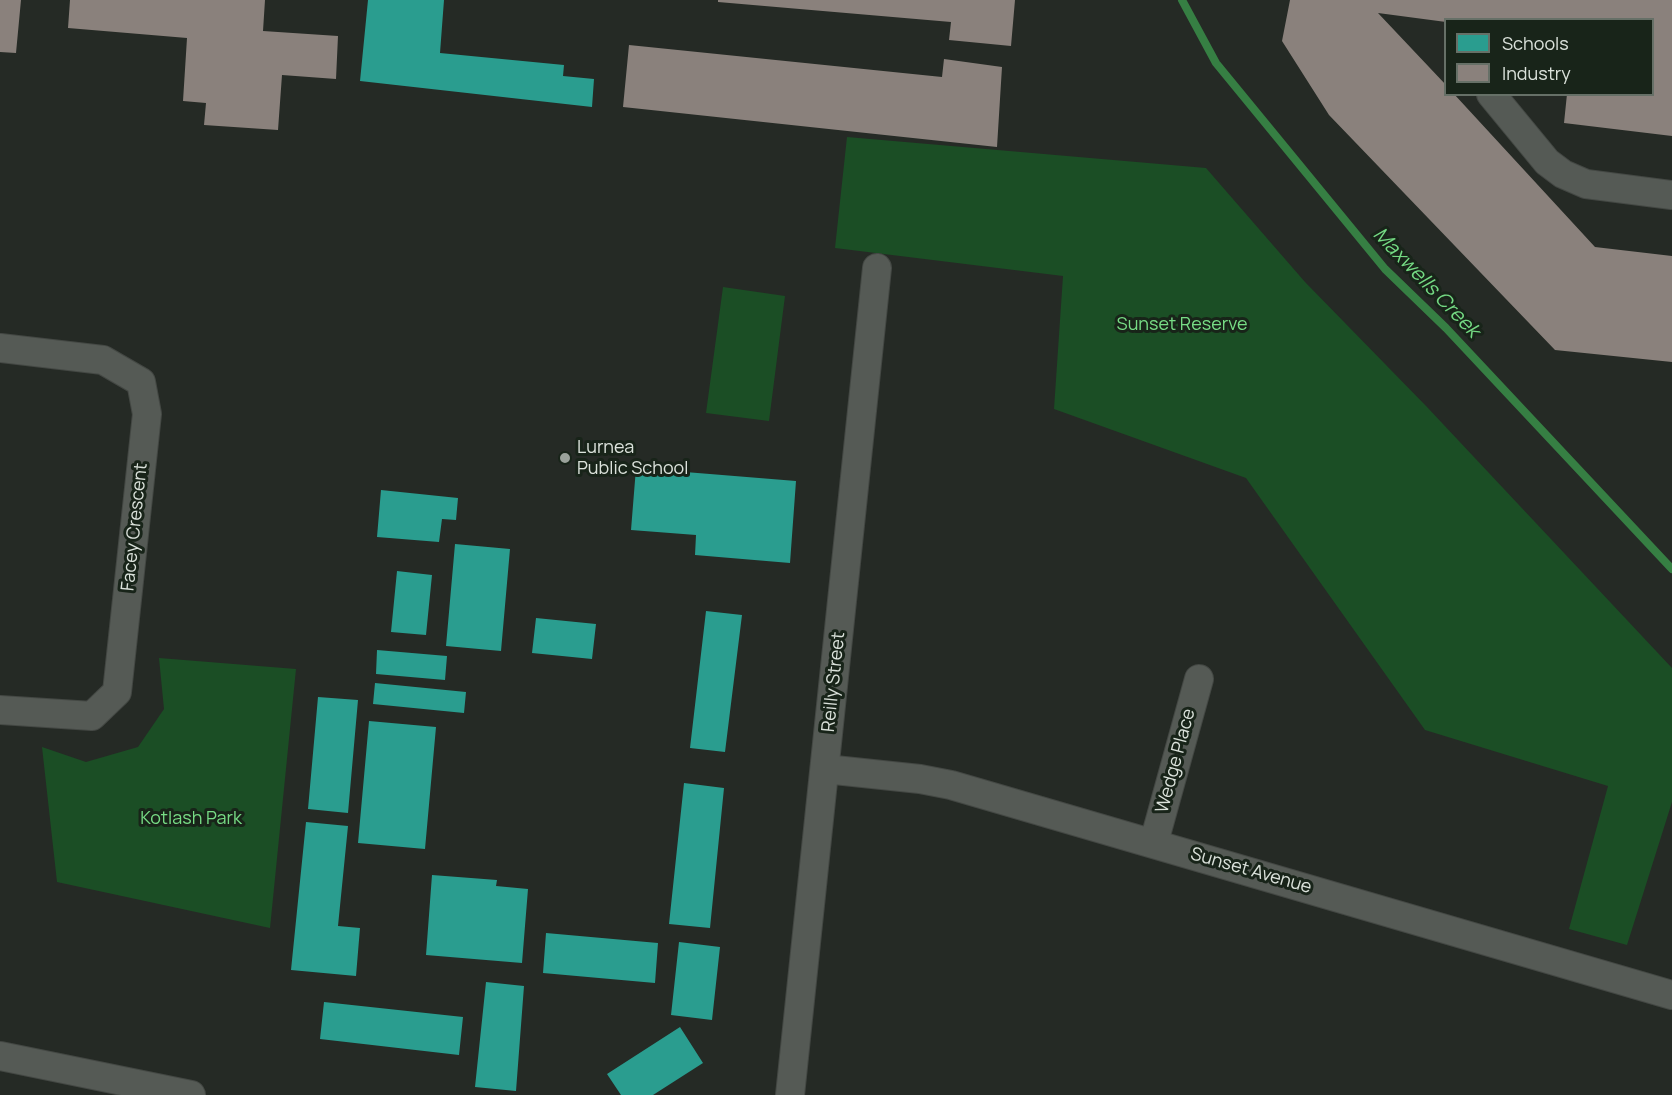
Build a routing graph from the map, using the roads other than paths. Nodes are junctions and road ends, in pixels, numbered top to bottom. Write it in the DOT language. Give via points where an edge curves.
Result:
graph roads {
  1 [pos="1493,96"];
  2 [pos="1672,195"];
  3 [pos="877,268"];
  4 [pos="0,348"];
  5 [pos="1199,680"];
  6 [pos="0,710"];
  7 [pos="825,769"];
  8 [pos="1154,842"];
  9 [pos="1672,995"];
  10 [pos="0,1056"];
  11 [pos="191,1095"];
  12 [pos="790,1095"];
  1 -- 2 [label="street" via="1547,162 1563,174 1586,184"];
  3 -- 7 [label="street, Reilly Street"];
  4 -- 6 [label="street, Facey Crescent" via="103,360 141,382 147,414 117,692 92,716"];
  5 -- 8 [label="street, Wedge Place"];
  7 -- 8 [label="street, Sunset Avenue" via="944,783"];
  7 -- 12 [label="street, Reilly Street"];
  8 -- 9 [label="street, Sunset Avenue"];
  10 -- 11 [label="street"];
}
